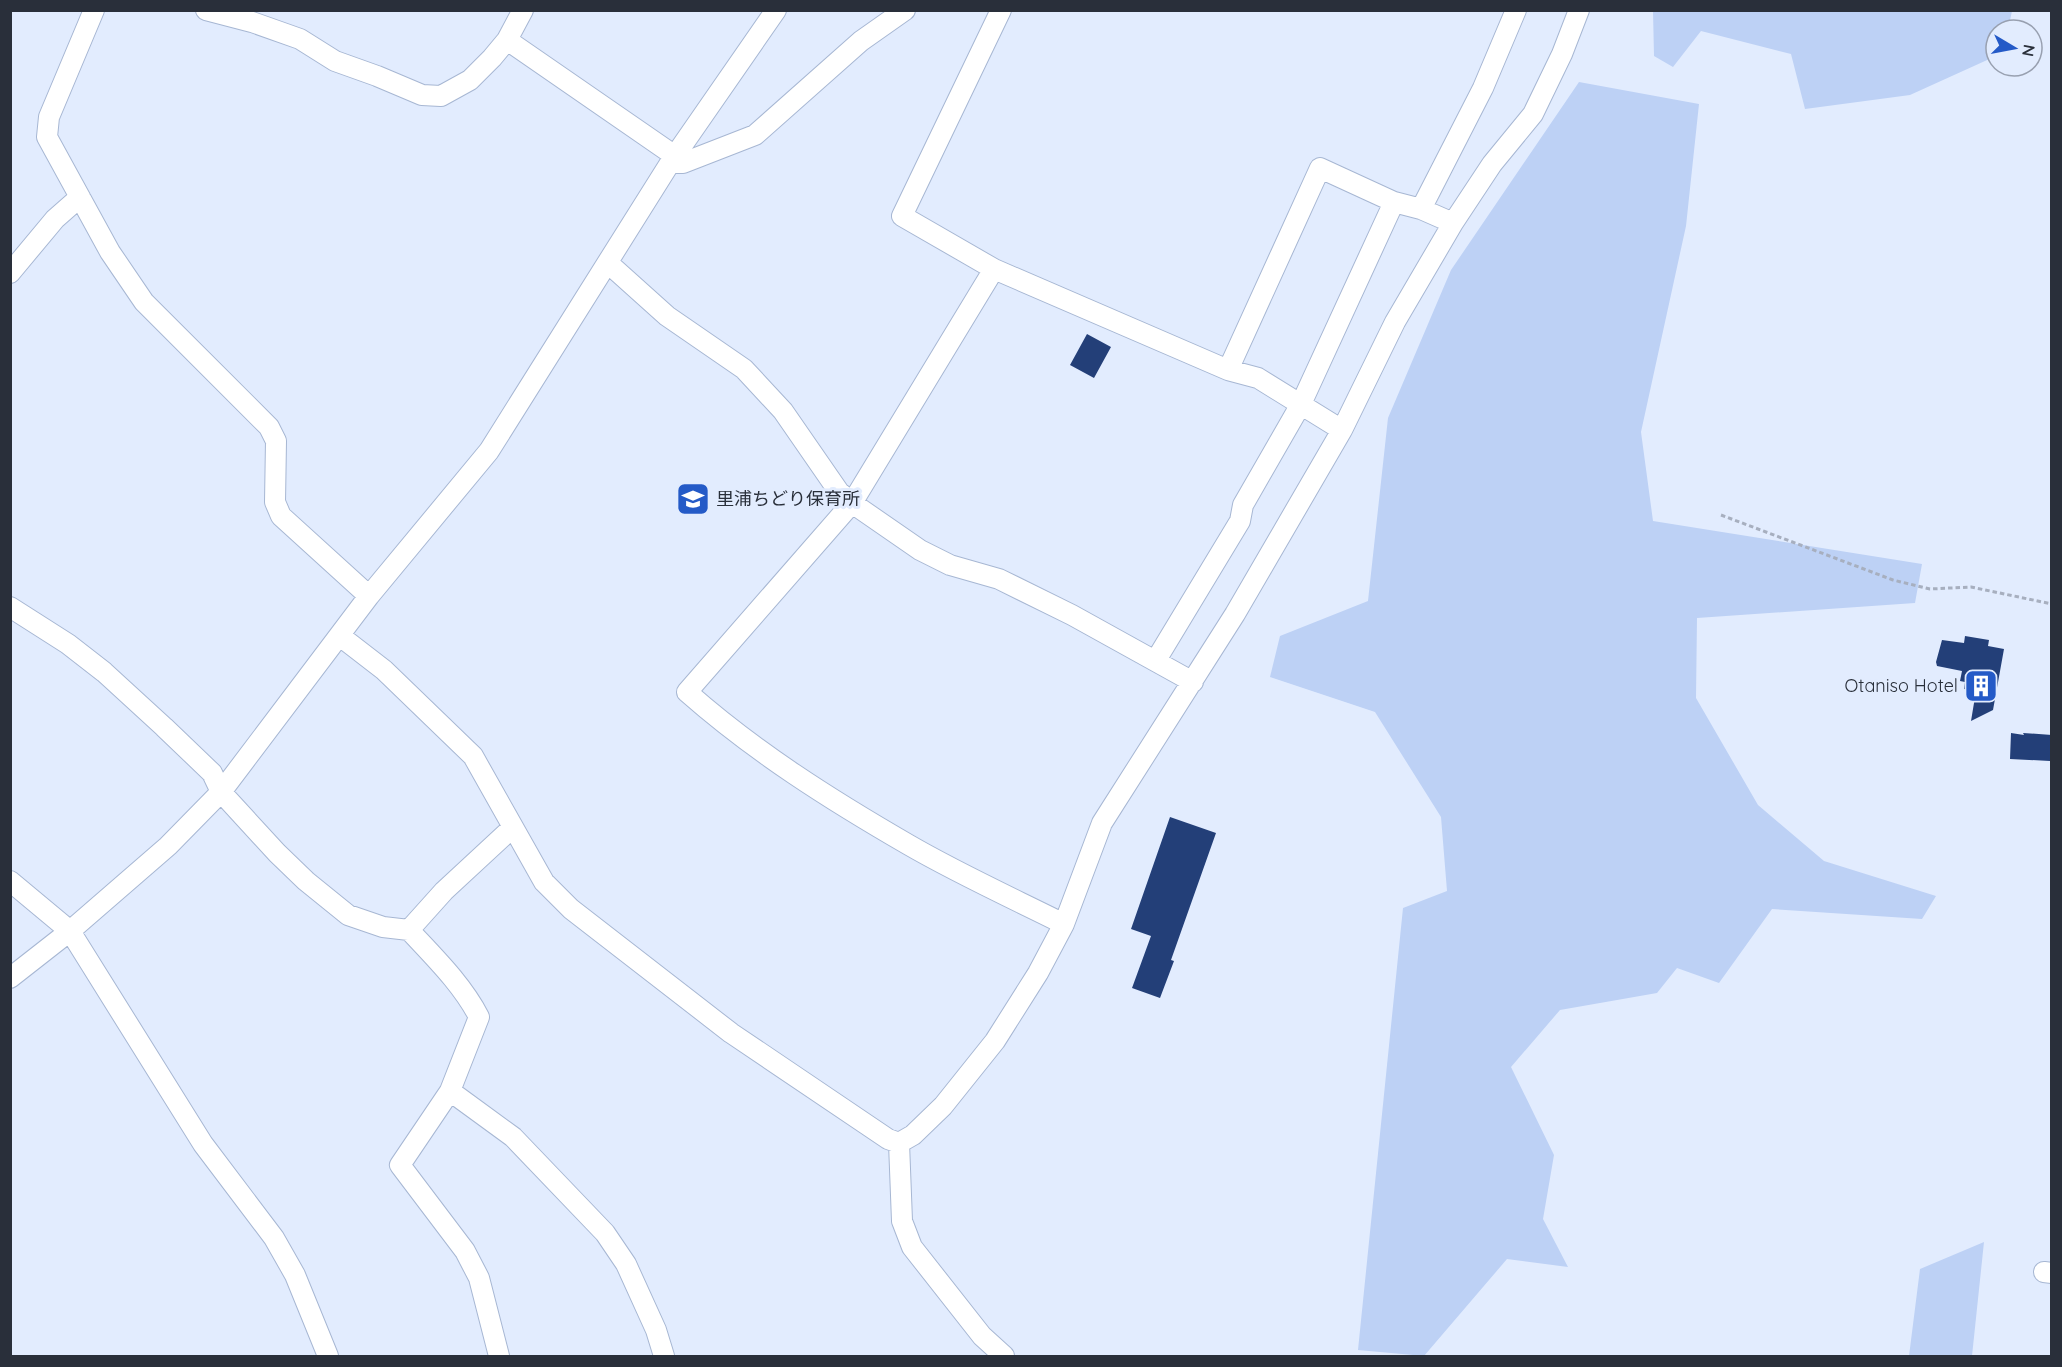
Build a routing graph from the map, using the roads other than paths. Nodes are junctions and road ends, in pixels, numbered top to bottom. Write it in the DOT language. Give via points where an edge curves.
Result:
graph roads {
  1 [pos="94,10"];
  2 [pos="206,10"];
  3 [pos="523,10"];
  4 [pos="776,10"];
  5 [pos="905,10"];
  6 [pos="1001,10"];
  7 [pos="1516,10"];
  8 [pos="1579,10"];
  9 [pos="507,40"];
  10 [pos="672,160"];
  11 [pos="80,197"];
  12 [pos="1394,202"];
  13 [pos="1422,209"];
  14 [pos="1453,223"];
  15 [pos="608,263"];
  16 [pos="994,269"];
  17 [pos="10,273"];
  18 [pos="1228,370"];
  19 [pos="1301,404"];
  20 [pos="1342,430"];
  21 [pos="852,503"];
  22 [pos="369,596"];
  23 [pos="10,607"];
  24 [pos="340,636"];
  25 [pos="1156,660"];
  26 [pos="1193,682"];
  27 [pos="221,792"];
  28 [pos="512,828"];
  29 [pos="10,881"];
  30 [pos="1064,924"];
  31 [pos="409,930"];
  32 [pos="70,931"];
  33 [pos="10,978"];
  34 [pos="450,1091"];
  35 [pos="899,1143"];
  36 [pos="328,1356"];
  37 [pos="499,1356"];
  38 [pos="664,1356"];
  39 [pos="1004,1356"];
  1 -- 11 [label="street" via="49,117 47,137"];
  2 -- 9 [label="street" via="300,39 335,61 422,95 441,96 470,80"];
  3 -- 9 [label="street"];
  4 -- 10 [label="street"];
  5 -- 10 [label="street" via="861,41 755,135 683,163"];
  6 -- 16 [label="street" via="902,216"];
  7 -- 13 [label="street" via="1483,88"];
  8 -- 14 [label="street" via="1533,114 1492,164"];
  9 -- 10 [label="street"];
  10 -- 15 [label="street"];
  11 -- 17 [label="street" via="55,219"];
  11 -- 22 [label="street" via="110,252 144,302 269,427 276,441 274,502 281,516"];
  12 -- 13 [label="street"];
  12 -- 18 [label="street" via="1320,168"];
  12 -- 19 [label="street"];
  13 -- 14 [label="street"];
  14 -- 20 [label="street" via="1395,322"];
  15 -- 21 [label="street" via="667,316 744,369 783,411 838,492"];
  15 -- 22 [label="street" via="489,451"];
  16 -- 18 [label="street"];
  16 -- 21 [label="street"];
  18 -- 19 [label="street" via="1258,378"];
  19 -- 20 [label="street"];
  19 -- 25 [label="street" via="1243,505 1240,521"];
  20 -- 26 [label="street"];
  21 -- 25 [label="street" via="920,550 950,565 999,579"];
  21 -- 30 [label="street" via="687,692 721,722 801,778 910,845"];
  22 -- 24 [label="street"];
  23 -- 27 [label="street" via="104,672 212,773"];
  24 -- 27 [label="street"];
  24 -- 28 [label="street" via="384,670 472,756"];
  25 -- 26 [label="street"];
  26 -- 30 [label="street" via="1102,823"];
  27 -- 31 [label="street" via="277,854 348,915 383,927"];
  27 -- 32 [label="street" via="168,846"];
  28 -- 31 [label="street" via="444,891"];
  28 -- 35 [label="street" via="543,882 590,925 731,1033"];
  29 -- 32 [label="street"];
  30 -- 35 [label="street" via="995,1041 943,1106"];
  31 -- 34 [label="street" via="444,968 479,1017"];
  32 -- 33 [label="street"];
  32 -- 36 [label="street" via="203,1144 274,1238 295,1275"];
  34 -- 37 [label="street" via="400,1165 465,1251 479,1278"];
  34 -- 38 [label="street" via="513,1137 605,1233 626,1264"];
  35 -- 39 [label="street" via="902,1221 912,1247 982,1336"];
}
